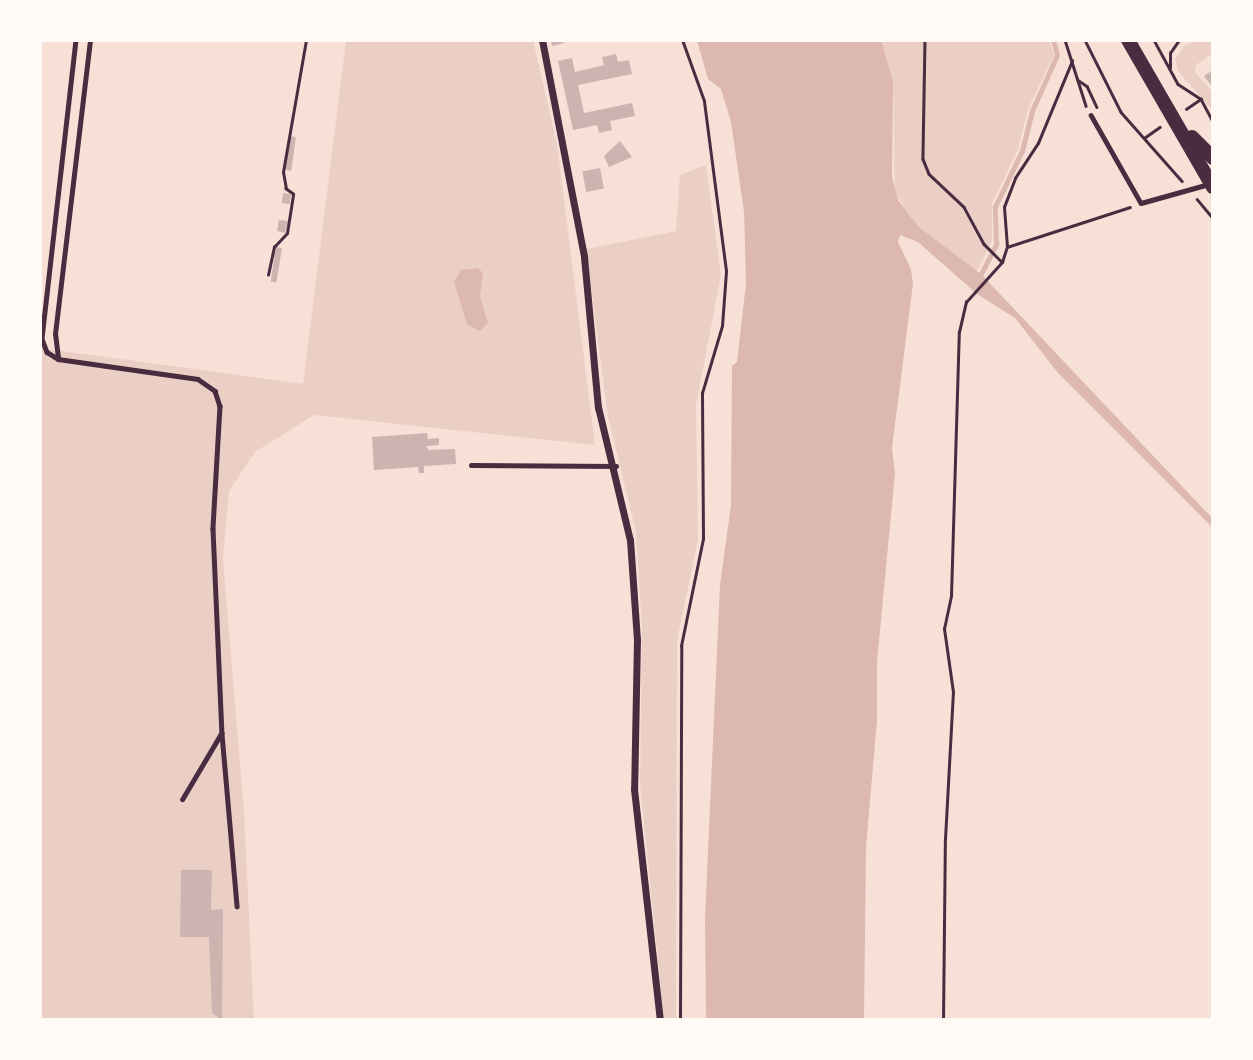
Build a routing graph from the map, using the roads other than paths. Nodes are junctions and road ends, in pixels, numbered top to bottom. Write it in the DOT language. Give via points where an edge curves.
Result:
graph roads {
  1 [pos="76,40"];
  2 [pos="90,40"];
  3 [pos="542,40"];
  4 [pos="1128,40"];
  5 [pos="1091,115"];
  6 [pos="1181,126"];
  7 [pos="1212,155"];
  8 [pos="1212,184"];
  9 [pos="58,359"];
  10 [pos="471,465"];
  11 [pos="616,466"];
  12 [pos="222,733"];
  13 [pos="183,799"];
  14 [pos="237,906"];
  15 [pos="660,1020"];
  1 -- 9 [label="lane" via="42,339 47,352"];
  2 -- 9 [label="lane" via="55,334"];
  3 -- 11 [label="street" via="584,257 598,407"];
  4 -- 6 [label="main road"];
  5 -- 8 [label="lane" via="1141,203"];
  6 -- 7 [label="main road"];
  6 -- 8 [label="main road"];
  9 -- 12 [label="lane" via="198,379 215,391 220,406 213,529"];
  10 -- 11 [label="lane"];
  11 -- 15 [label="street" via="631,540 637,639 634,789"];
  12 -- 13 [label="lane"];
  12 -- 14 [label="lane"];
}
